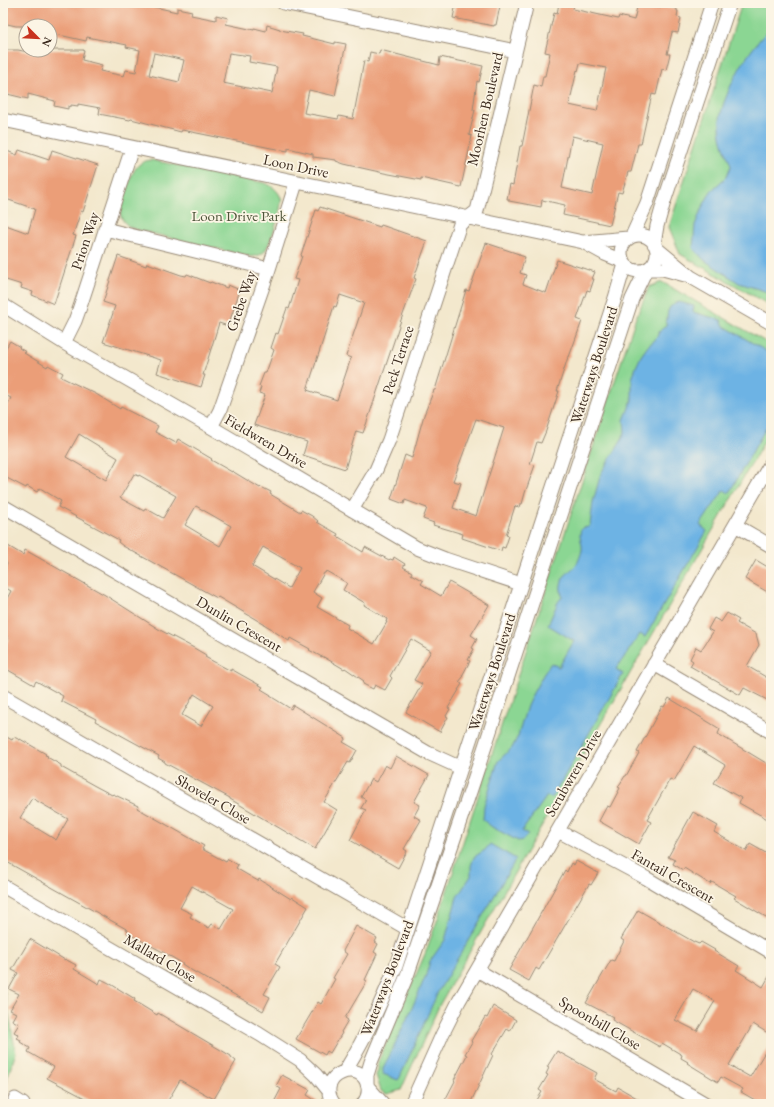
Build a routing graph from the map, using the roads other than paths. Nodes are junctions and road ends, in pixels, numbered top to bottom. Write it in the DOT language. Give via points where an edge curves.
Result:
graph roads {
  1 [pos="283,3"];
  2 [pos="527,3"];
  3 [pos="712,3"];
  4 [pos="730,3"];
  5 [pos="515,51"];
  6 [pos="3,120"];
  7 [pos="132,148"];
  8 [pos="296,182"];
  9 [pos="468,218"];
  10 [pos="105,228"];
  11 [pos="630,237"];
  12 [pos="582,242"];
  13 [pos="655,246"];
  14 [pos="623,263"];
  15 [pos="269,269"];
  16 [pos="647,270"];
  17 [pos="691,277"];
  18 [pos="3,305"];
  19 [pos="771,323"];
  20 [pos="64,343"];
  21 [pos="211,427"];
  22 [pos="771,463"];
  23 [pos="3,506"];
  24 [pos="352,510"];
  25 [pos="735,525"];
  26 [pos="771,546"];
  27 [pos="521,584"];
  28 [pos="654,664"];
  29 [pos="3,696"];
  30 [pos="771,732"];
  31 [pos="461,768"];
  32 [pos="558,831"];
  33 [pos="3,886"];
  34 [pos="408,929"];
  35 [pos="771,952"];
  36 [pos="477,970"];
  37 [pos="300,1060"];
  38 [pos="343,1072"];
  39 [pos="368,1086"];
  40 [pos="331,1100"];
  41 [pos="363,1104"];
  42 [pos="383,1104"];
  43 [pos="411,1104"];
  44 [pos="706,1104"];
  1 -- 5 [label="street"];
  2 -- 5 [label="street, Moorhen Boulevard"];
  3 -- 11 [label="street" via="647,203"];
  4 -- 13 [label="street" via="663,205"];
  5 -- 9 [label="street, Moorhen Boulevard" via="477,211"];
  6 -- 7 [label="street, Loon Drive"];
  7 -- 8 [label="street, Loon Drive"];
  7 -- 10 [label="street, Prion Way"];
  8 -- 9 [label="street, Loon Drive"];
  8 -- 15 [label="street, Grebe Way"];
  9 -- 12 [label="street, Loon Drive"];
  9 -- 24 [label="street, Peck Terrace" via="460,224 385,451"];
  10 -- 15 [label="street"];
  10 -- 20 [label="street, Prion Way" via="80,308"];
  11 -- 12 [label="street, Loon Drive"];
  11 -- 13 [label="street" via="645,236 652,240"];
  11 -- 14 [label="street" via="621,248"];
  12 -- 14 [label="street, Loon Drive"];
  13 -- 16 [label="street" via="656,260"];
  13 -- 17 [label="street"];
  14 -- 16 [label="street" via="634,271"];
  14 -- 27 [label="street, Waterways Boulevard" via="615,298"];
  15 -- 21 [label="street, Grebe Way" via="220,410"];
  16 -- 17 [label="street" via="663,269"];
  16 -- 39 [label="street, Waterways Boulevard" via="632,299 408,973 371,1062 367,1075"];
  17 -- 19 [label="street"];
  18 -- 20 [label="street, Fieldwren Drive"];
  20 -- 21 [label="street, Fieldwren Drive"];
  21 -- 24 [label="street, Fieldwren Drive"];
  22 -- 25 [label="street, Scrubwren Drive"];
  23 -- 31 [label="street, Dunlin Crescent" via="428,753"];
  24 -- 27 [label="street, Fieldwren Drive" via="427,553"];
  25 -- 26 [label="street"];
  25 -- 28 [label="street, Scrubwren Drive"];
  27 -- 31 [label="street, Waterways Boulevard"];
  28 -- 30 [label="street"];
  28 -- 32 [label="street, Scrubwren Drive"];
  29 -- 34 [label="street, Shoveler Close"];
  31 -- 34 [label="street, Waterways Boulevard"];
  32 -- 35 [label="street, Fantail Crescent" via="646,878"];
  32 -- 36 [label="street, Scrubwren Drive"];
  33 -- 37 [label="street, Mallard Close"];
  34 -- 38 [label="street, Waterways Boulevard" via="390,981 355,1055"];
  36 -- 43 [label="street, Scrubwren Drive" via="451,1016"];
  36 -- 44 [label="street, Spoonbill Close"];
  37 -- 38 [label="street, Mallard Close" via="320,1068"];
  37 -- 40 [label="street, Mallard Close" via="316,1075"];
  38 -- 39 [label="street, Mallard Close" via="356,1072"];
  38 -- 40 [label="street, Waterways Boulevard" via="332,1080"];
  39 -- 41 [label="street, Waterways Boulevard"];
  39 -- 42 [label="street, Mallard Close"];
}
